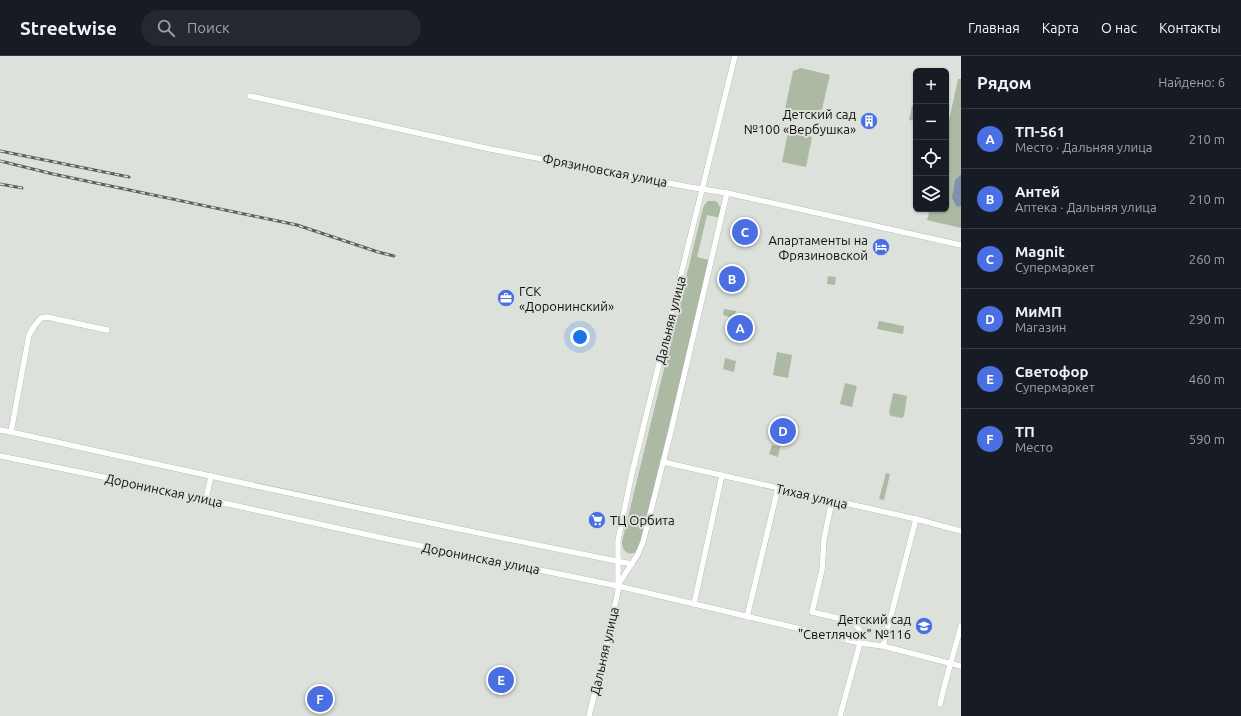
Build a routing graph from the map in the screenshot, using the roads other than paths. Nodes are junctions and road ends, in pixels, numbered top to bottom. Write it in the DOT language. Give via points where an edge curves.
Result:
graph roads {
  1 [pos="735,56"];
  2 [pos="250,96"];
  3 [pos="702,189"];
  4 [pos="727,193"];
  5 [pos="961,245"];
  6 [pos="107,330"];
  7 [pos="0,430"];
  8 [pos="11,432"];
  9 [pos="0,456"];
  10 [pos="663,462"];
  11 [pos="722,475"];
  12 [pos="211,476"];
  13 [pos="778,488"];
  14 [pos="206,499"];
  15 [pos="832,500"];
  16 [pos="916,519"];
  17 [pos="961,531"];
  18 [pos="617,561"];
  19 [pos="632,564"];
  20 [pos="618,586"];
  21 [pos="694,604"];
  22 [pos="747,617"];
  23 [pos="961,626"];
  24 [pos="860,643"];
  25 [pos="883,646"];
  26 [pos="951,664"];
  27 [pos="961,666"];
  28 [pos="940,704"];
  29 [pos="589,716"];
  30 [pos="840,716"];
  1 -- 3 [label="street, Дальняя улица"];
  2 -- 3 [label="street, Фрязиновская улица" via="490,149"];
  3 -- 4 [label="street, Фрязиновская улица"];
  3 -- 18 [label="street, Дальняя улица" via="632,473 618,540"];
  4 -- 5 [label="street, Фрязиновская улица"];
  4 -- 10 [label="street, Дальняя улица"];
  6 -- 8 [label="street" via="47,317 41,318 29,335"];
  7 -- 8 [label="street"];
  8 -- 12 [label="street"];
  9 -- 14 [label="street, Доронинская улица"];
  10 -- 11 [label="street, Тихая улица"];
  10 -- 19 [label="street, Дальняя улица" via="641,549"];
  11 -- 13 [label="street, Тихая улица"];
  11 -- 21 [label="street"];
  12 -- 14 [label="street"];
  12 -- 18 [label="street"];
  13 -- 15 [label="street, Тихая улица"];
  13 -- 22 [label="street"];
  14 -- 20 [label="street, Доронинская улица"];
  15 -- 16 [label="street, Тихая улица"];
  15 -- 24 [label="street" via="824,539 822,570 812,612 855,622 860,632"];
  16 -- 17 [label="street, Тихая улица"];
  16 -- 25 [label="street"];
  18 -- 19 [label="street"];
  18 -- 20 [label="street, Дальняя улица"];
  19 -- 20 [label="street, Дальняя улица"];
  20 -- 21 [label="street, Доронинская улица"];
  20 -- 29 [label="street, Дальняя улица"];
  21 -- 22 [label="street, Доронинская улица"];
  22 -- 24 [label="street, Доронинская улица"];
  23 -- 26 [label="street"];
  24 -- 25 [label="street, Доронинская улица"];
  24 -- 30 [label="street"];
  25 -- 26 [label="street, Доронинская улица"];
  26 -- 27 [label="street, Доронинская улица"];
  26 -- 28 [label="street"];
}
